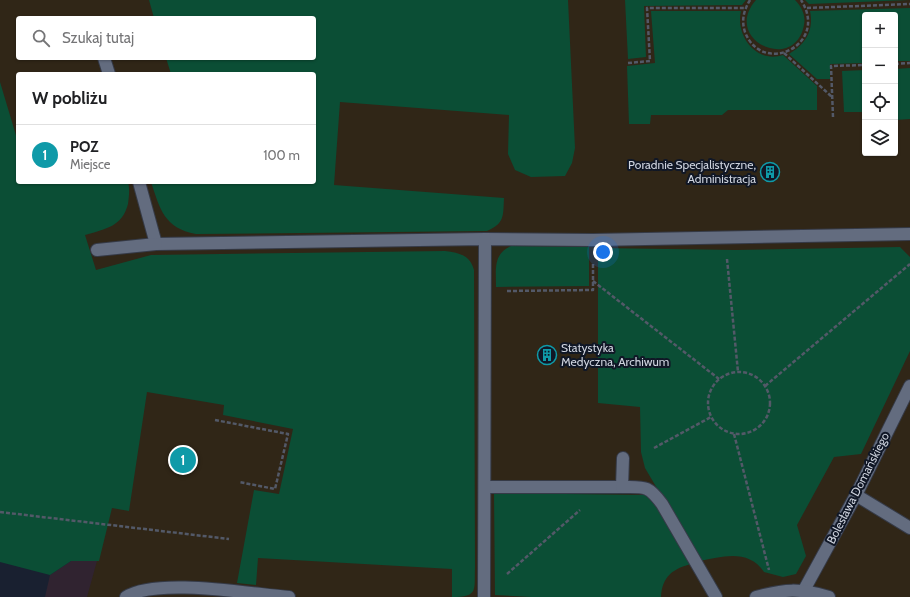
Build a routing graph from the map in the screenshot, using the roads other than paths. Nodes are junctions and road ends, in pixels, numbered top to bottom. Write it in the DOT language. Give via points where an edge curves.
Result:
graph roads {
  1 [pos="104,60"];
  2 [pos="108,72"];
  3 [pos="140,184"];
  4 [pos="910,234"];
  5 [pos="486,240"];
  6 [pos="156,244"];
  7 [pos="96,250"];
  8 [pos="910,386"];
  9 [pos="623,458"];
  10 [pos="485,487"];
  11 [pos="622,487"];
  12 [pos="856,495"];
  13 [pos="910,528"];
  14 [pos="804,590"];
  15 [pos="251,595"];
  16 [pos="484,595"];
  17 [pos="126,597"];
  18 [pos="289,597"];
  19 [pos="716,597"];
  20 [pos="756,597"];
  21 [pos="829,597"];
  1 -- 2 [label="street"];
  3 -- 6 [label="street"];
  4 -- 5 [label="street"];
  5 -- 6 [label="street"];
  5 -- 10 [label="street"];
  6 -- 7 [label="street"];
  8 -- 12 [label="street, Bolesława Domańskiego"];
  9 -- 11 [label="street"];
  10 -- 11 [label="street"];
  10 -- 16 [label="street"];
  11 -- 19 [label="street" via="644,487 653,492"];
  12 -- 13 [label="street"];
  12 -- 14 [label="street, Bolesława Domańskiego"];
  14 -- 20 [label="street" via="775,592"];
  14 -- 21 [label="street"];
  15 -- 17 [label="street" via="160,587 142,590"];
  15 -- 18 [label="street"];
}
